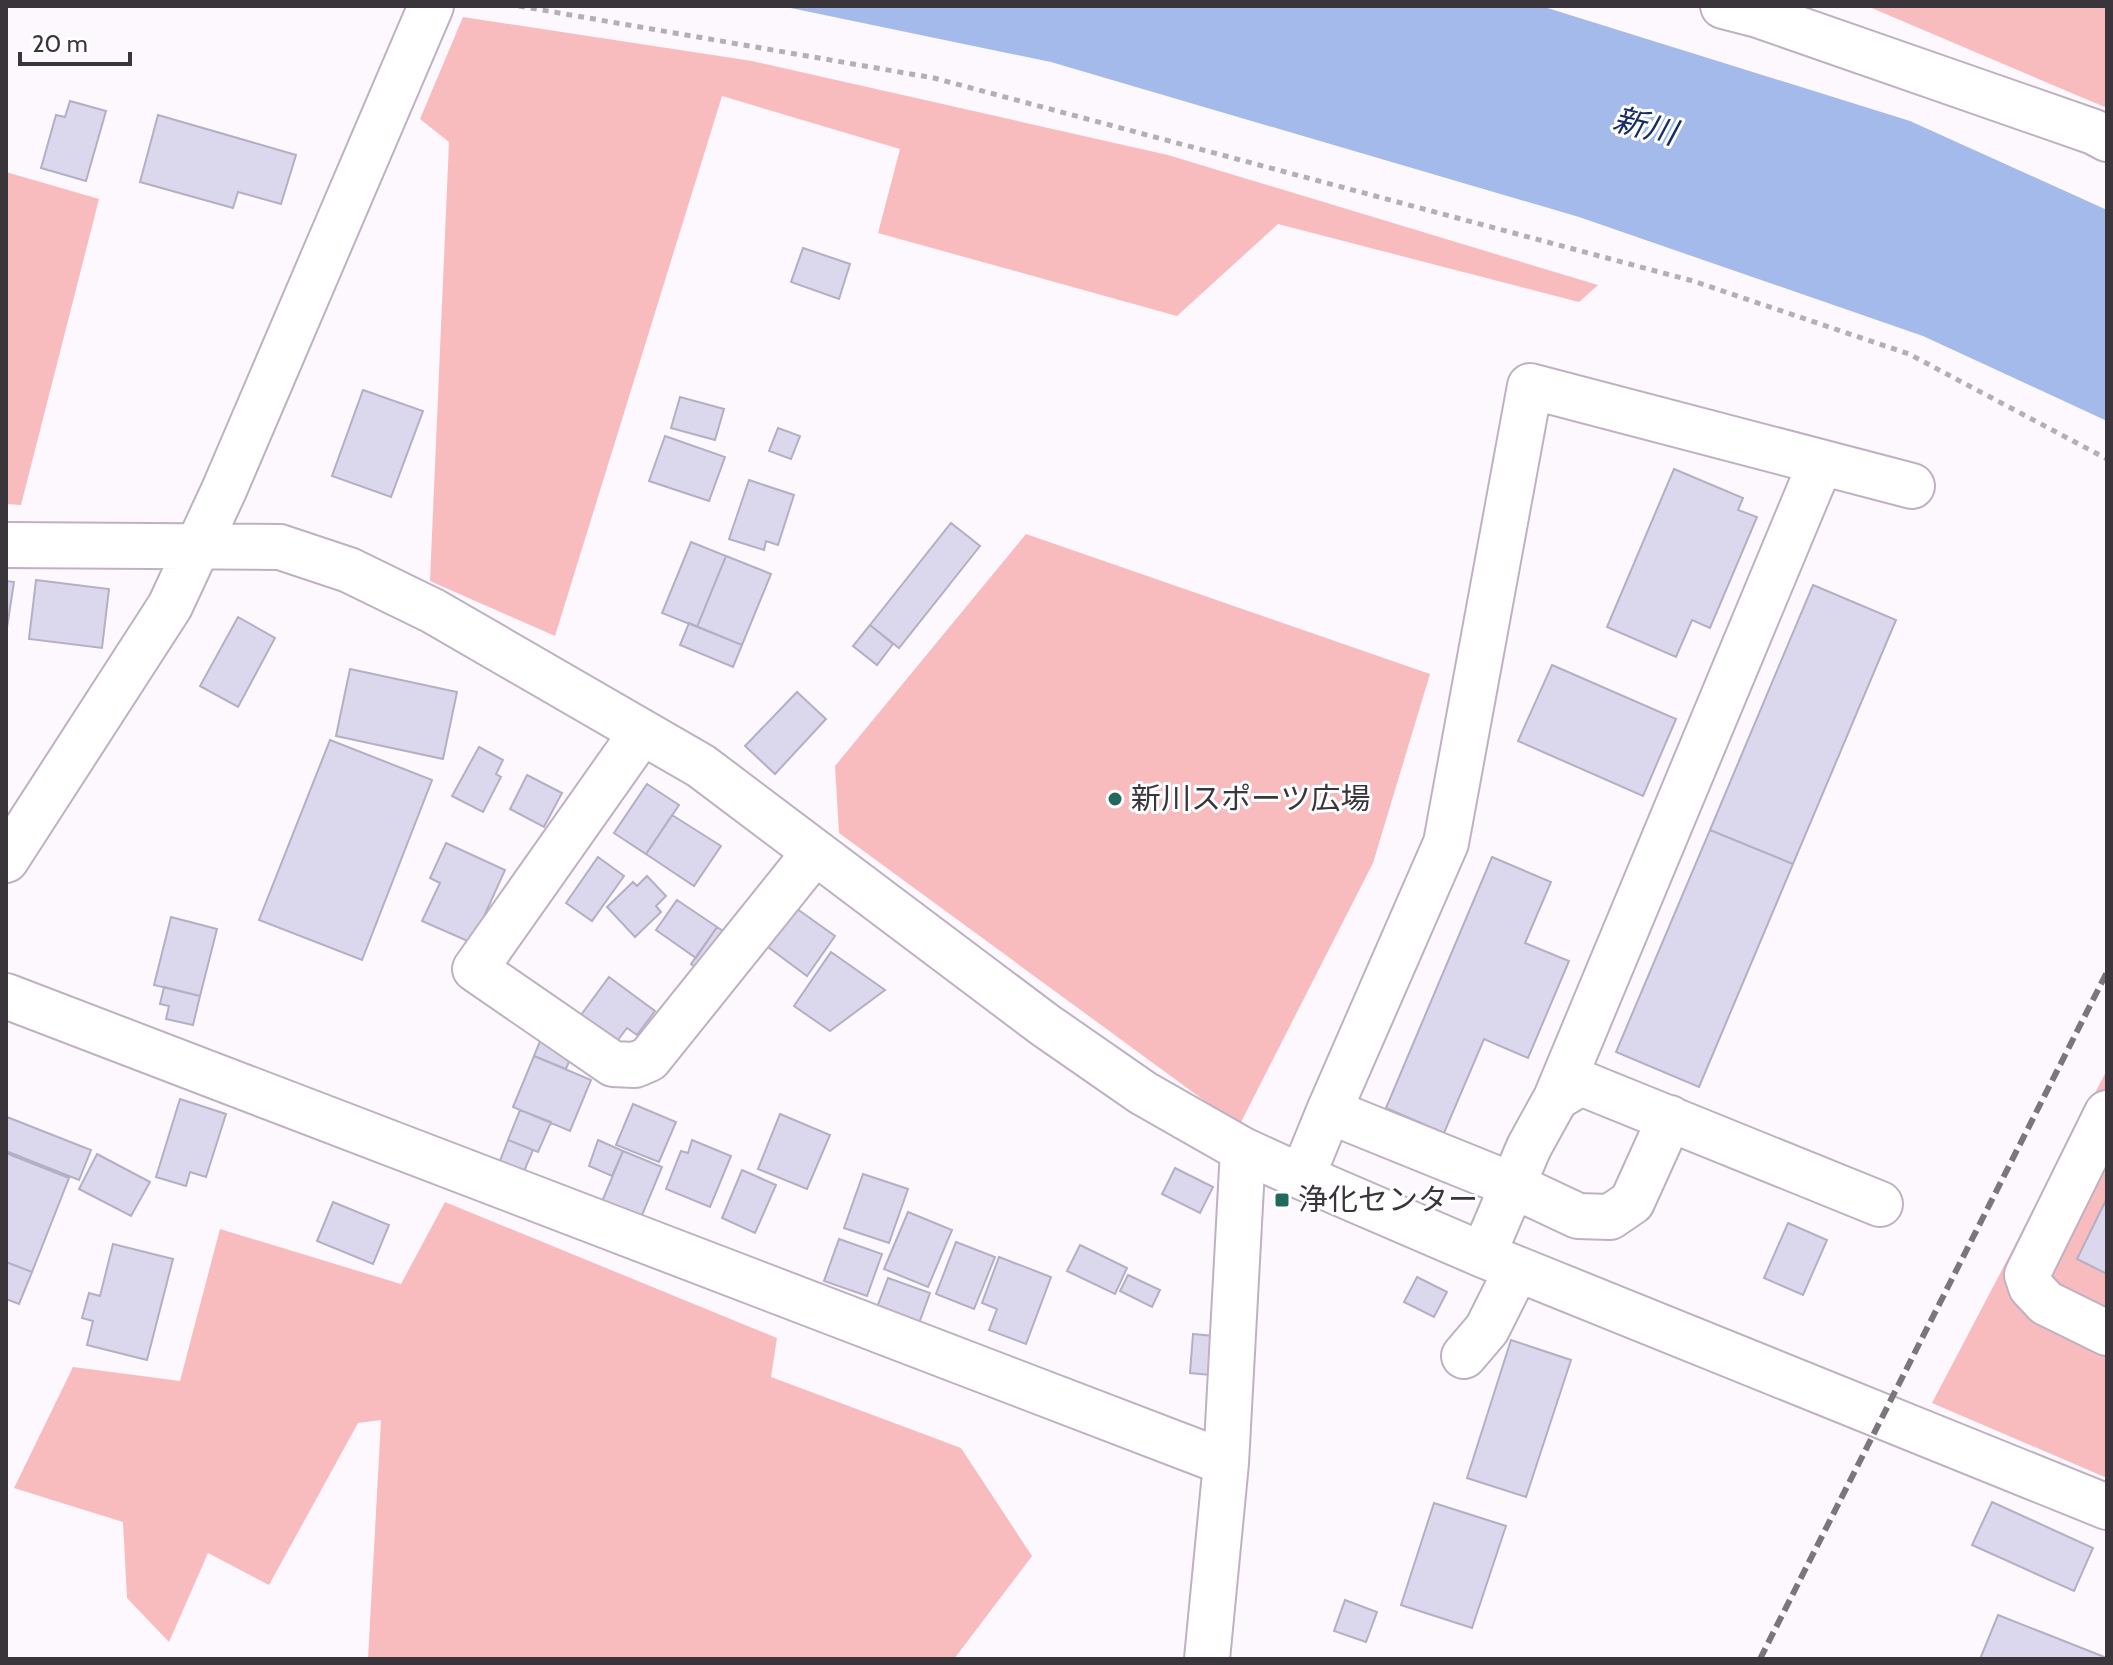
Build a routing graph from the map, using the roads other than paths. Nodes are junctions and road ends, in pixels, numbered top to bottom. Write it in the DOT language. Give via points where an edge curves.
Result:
graph roads {
  1 [pos="431,6"];
  2 [pos="1723,6"];
  3 [pos="2107,139"];
  4 [pos="1821,462"];
  5 [pos="1912,486"];
  6 [pos="6,545"];
  7 [pos="198,546"];
  8 [pos="642,732"];
  9 [pos="815,852"];
  10 [pos="6,860"];
  11 [pos="6,996"];
  12 [pos="1556,1098"];
  13 [pos="1329,1111"];
  14 [pos="2107,1113"];
  15 [pos="1670,1118"];
  16 [pos="1243,1150"];
  17 [pos="1302,1177"];
  18 [pos="1512,1185"];
  19 [pos="1880,1204"];
  20 [pos="1500,1262"];
  21 [pos="2107,1333"];
  22 [pos="1464,1356"];
  23 [pos="1226,1463"];
  24 [pos="2107,1507"];
  25 [pos="1207,1659"];
  1 -- 7 [label="street"];
  2 -- 3 [label="street"];
  4 -- 5 [label="street"];
  4 -- 12 [label="street"];
  4 -- 13 [label="street" via="1530,386 1446,843"];
  6 -- 7 [label="street"];
  7 -- 8 [label="street" via="280,547 349,570 433,611"];
  7 -- 10 [label="street" via="170,606"];
  8 -- 9 [label="street" via="701,766"];
  8 -- 9 [label="street" via="475,969 613,1064 635,1065 649,1059"];
  9 -- 16 [label="street" via="1045,1025 1143,1093"];
  11 -- 23 [label="street"];
  12 -- 15 [label="street" via="1581,1083"];
  12 -- 18 [label="street"];
  13 -- 17 [label="street"];
  13 -- 18 [label="street"];
  14 -- 21 [label="street" via="2027,1275 2046,1303"];
  15 -- 18 [label="street" via="1632,1202 1610,1217 1578,1216"];
  15 -- 19 [label="street"];
  16 -- 17 [label="street"];
  16 -- 23 [label="street"];
  17 -- 20 [label="street"];
  18 -- 20 [label="street"];
  20 -- 22 [label="street" via="1487,1329"];
  20 -- 24 [label="street"];
  23 -- 25 [label="street"];
}
